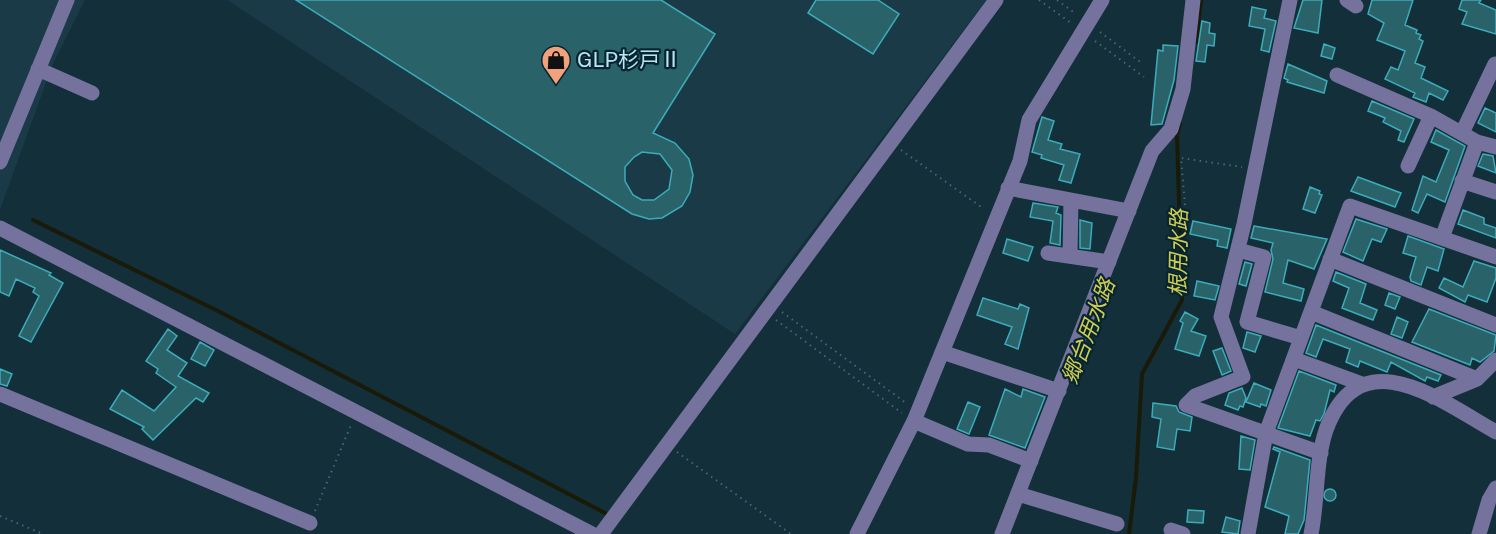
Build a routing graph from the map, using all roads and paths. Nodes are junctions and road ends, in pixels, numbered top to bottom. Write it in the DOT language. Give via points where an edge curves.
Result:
graph roads {
  1 [pos="67,0"];
  2 [pos="996,0"];
  3 [pos="1102,0"];
  4 [pos="1193,0"];
  5 [pos="1290,0"];
  6 [pos="1495,64"];
  7 [pos="38,69"];
  8 [pos="1337,75"];
  9 [pos="92,93"];
  10 [pos="1431,116"];
  11 [pos="1462,133"];
  12 [pos="1477,142"];
  13 [pos="891,143"];
  14 [pos="1496,147"];
  15 [pos="0,162"];
  16 [pos="1408,166"];
  17 [pos="1462,182"];
  18 [pos="1253,183"];
  19 [pos="1008,188"];
  20 [pos="1496,192"];
  21 [pos="1071,200"];
  22 [pos="1185,205"];
  23 [pos="1129,211"];
  24 [pos="996,218"];
  25 [pos="0,228"];
  26 [pos="1442,238"];
  27 [pos="1238,250"];
  28 [pos="1048,253"];
  29 [pos="1070,256"];
  30 [pos="1496,257"];
  31 [pos="1330,259"];
  32 [pos="1109,262"];
  33 [pos="1311,312"];
  34 [pos="1496,325"];
  35 [pos="1301,338"];
  36 [pos="942,352"];
  37 [pos="1293,359"];
  38 [pos="1496,360"];
  39 [pos="1477,379"];
  40 [pos="1362,384"];
  41 [pos="1059,391"];
  42 [pos="0,394"];
  43 [pos="1433,397"];
  44 [pos="355,414"];
  45 [pos="916,416"];
  46 [pos="1496,432"];
  47 [pos="1266,434"];
  48 [pos="668,445"];
  49 [pos="1321,453"];
  50 [pos="1031,461"];
  51 [pos="1496,488"];
  52 [pos="1022,495"];
  53 [pos="0,516"];
  54 [pos="310,523"];
  55 [pos="1117,524"];
  56 [pos="44,534"];
  57 [pos="592,534"];
  58 [pos="601,534"];
  59 [pos="790,534"];
  60 [pos="857,534"];
  61 [pos="1002,534"];
  62 [pos="1248,534"];
  63 [pos="1311,534"];
  64 [pos="1479,534"];
  1 -- 7 [label="street"];
  2 -- 13 [label="street"];
  3 -- 19 [label="street" via="1029,120 1020,161"];
  4 -- 23 [label="street" via="1183,89 1171,129 1152,151"];
  5 -- 18 [label="street"];
  6 -- 11 [label="street"];
  7 -- 9 [label="street"];
  7 -- 15 [label="street"];
  8 -- 10 [label="street"];
  10 -- 11 [label="street"];
  10 -- 16 [label="street"];
  11 -- 12 [label="street"];
  12 -- 14 [label="street"];
  12 -- 17 [label="street"];
  13 -- 24 [label="path"];
  13 -- 48 [label="street"];
  17 -- 20 [label="street"];
  17 -- 26 [label="street"];
  18 -- 22 [label="path" via="1245,168 1181,158"];
  18 -- 27 [label="street"];
  19 -- 21 [label="street"];
  19 -- 24 [label="street"];
  21 -- 23 [label="street"];
  21 -- 29 [label="street"];
  23 -- 32 [label="street"];
  24 -- 36 [label="street"];
  25 -- 44 [label="street"];
  26 -- 30 [label="street"];
  26 -- 31 [label="street" via="1350,206"];
  27 -- 35 [label="street" via="1264,257 1247,322"];
  27 -- 47 [label="street" via="1221,317 1243,377 1195,396 1186,405"];
  28 -- 29 [label="street"];
  29 -- 32 [label="street"];
  31 -- 33 [label="street"];
  31 -- 34 [label="street"];
  32 -- 41 [label="street"];
  33 -- 35 [label="street"];
  33 -- 39 [label="street"];
  35 -- 37 [label="street"];
  36 -- 41 [label="street"];
  36 -- 45 [label="street"];
  37 -- 40 [label="street"];
  37 -- 47 [label="street"];
  38 -- 39 [label="street"];
  39 -- 43 [label="street"];
  40 -- 43 [label="street" via="1396,381"];
  40 -- 49 [label="street" via="1336,410"];
  41 -- 50 [label="street"];
  42 -- 54 [label="street"];
  43 -- 46 [label="street"];
  44 -- 54 [label="path"];
  44 -- 57 [label="street"];
  45 -- 45 [label="path" via="780,311 774,319"];
  45 -- 50 [label="street" via="968,444 989,445"];
  45 -- 60 [label="street"];
  47 -- 49 [label="street"];
  47 -- 62 [label="street"];
  48 -- 58 [label="street"];
  48 -- 59 [label="path"];
  49 -- 63 [label="street"];
  50 -- 52 [label="street"];
  51 -- 64 [label="street"];
  52 -- 55 [label="street"];
  52 -- 61 [label="street"];
  53 -- 56 [label="path"];
}
